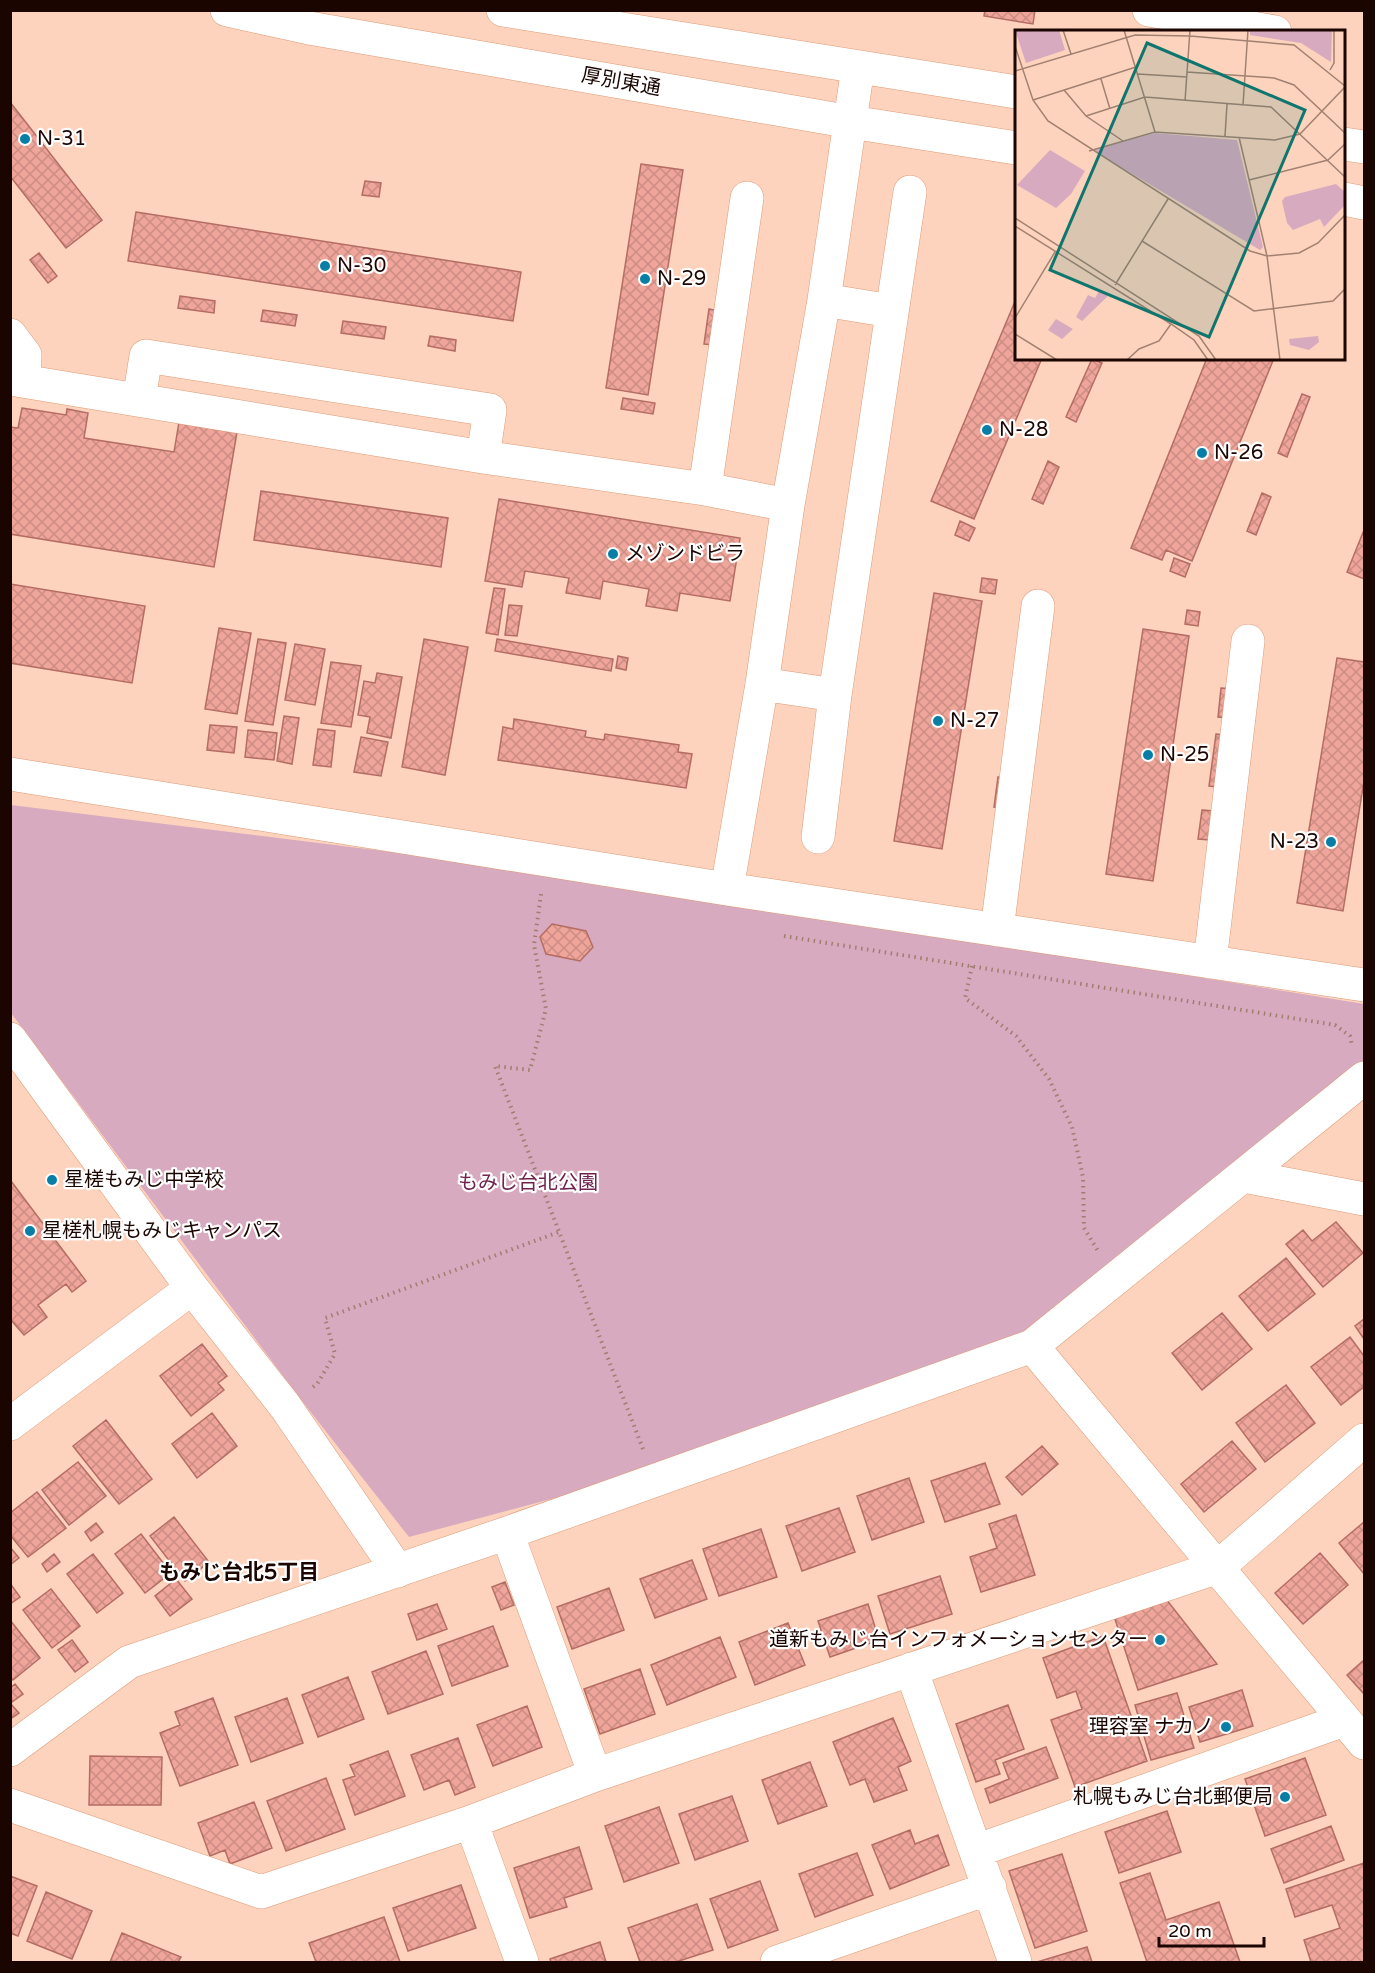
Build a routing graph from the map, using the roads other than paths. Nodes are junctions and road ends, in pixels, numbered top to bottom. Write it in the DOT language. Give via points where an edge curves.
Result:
graph roads {
  1 [pos="227,10"];
  2 [pos="503,10"];
  3 [pos="1149,10"];
  4 [pos="1264,30"];
  5 [pos="858,67"];
  6 [pos="1015,92"];
  7 [pos="851,122"];
  8 [pos="1345,144"];
  9 [pos="1365,147"];
  10 [pos="1015,148"];
  11 [pos="910,192"];
  12 [pos="747,198"];
  13 [pos="1345,199"];
  14 [pos="1365,203"];
  15 [pos="824,300"];
  16 [pos="891,311"];
  17 [pos="10,334"];
  18 [pos="17,380"];
  19 [pos="139,400"];
  20 [pos="483,457"];
  21 [pos="705,489"];
  22 [pos="788,505"];
  23 [pos="1038,606"];
  24 [pos="1248,641"];
  25 [pos="762,684"];
  26 [pos="835,695"];
  27 [pos="10,774"];
  28 [pos="818,837"];
  29 [pos="727,889"];
  30 [pos="997,930"];
  31 [pos="1210,962"];
  32 [pos="1365,985"];
  33 [pos="10,1039"];
  34 [pos="1365,1078"];
  35 [pos="1244,1176"];
  36 [pos="1365,1199"];
  37 [pos="192,1288"];
  38 [pos="1032,1346"];
  39 [pos="10,1424"];
  40 [pos="1365,1440"];
  41 [pos="507,1533"];
  42 [pos="1218,1567"];
  43 [pos="398,1570"];
  44 [pos="911,1669"];
  45 [pos="1354,1732"];
  46 [pos="10,1750"];
  47 [pos="595,1775"];
  48 [pos="10,1805"];
  49 [pos="471,1822"];
  50 [pos="976,1851"];
  51 [pos="990,1888"];
  52 [pos="522,1962"];
  53 [pos="777,1962"];
  54 [pos="1015,1962"];
  1 -- 7 [label="street, 厚別東通" via="321,30"];
  2 -- 5 [label="street"];
  3 -- 4 [label="street"];
  5 -- 6 [label="street"];
  5 -- 7 [label="street"];
  7 -- 10 [label="street, 厚別東通"];
  7 -- 15 [label="street"];
  8 -- 9 [label="street"];
  11 -- 16 [label="street"];
  12 -- 21 [label="street"];
  13 -- 14 [label="street"];
  15 -- 16 [label="street"];
  15 -- 22 [label="street"];
  16 -- 26 [label="street"];
  17 -- 18 [label="street" via="25,355"];
  18 -- 19 [label="street"];
  19 -- 20 [label="street"];
  19 -- 20 [label="street" via="146,356 490,410"];
  20 -- 21 [label="street"];
  21 -- 22 [label="street"];
  22 -- 25 [label="street"];
  23 -- 30 [label="street"];
  24 -- 31 [label="street"];
  25 -- 26 [label="street"];
  25 -- 29 [label="street"];
  26 -- 28 [label="street"];
  27 -- 29 [label="street"];
  29 -- 30 [label="street"];
  30 -- 31 [label="street"];
  31 -- 32 [label="street"];
  33 -- 37 [label="street"];
  34 -- 35 [label="street"];
  35 -- 36 [label="street"];
  35 -- 38 [label="street"];
  37 -- 39 [label="street"];
  37 -- 43 [label="street" via="285,1406"];
  38 -- 41 [label="street"];
  38 -- 42 [label="street"];
  40 -- 42 [label="street"];
  41 -- 43 [label="street"];
  41 -- 47 [label="street"];
  42 -- 44 [label="street"];
  42 -- 45 [label="street"];
  43 -- 46 [label="street" via="129,1662"];
  44 -- 47 [label="street"];
  44 -- 50 [label="street"];
  45 -- 50 [label="street"];
  47 -- 49 [label="street"];
  48 -- 49 [label="street" via="261,1892"];
  49 -- 52 [label="street"];
  50 -- 51 [label="street"];
  51 -- 53 [label="street"];
  51 -- 54 [label="street"];
}
